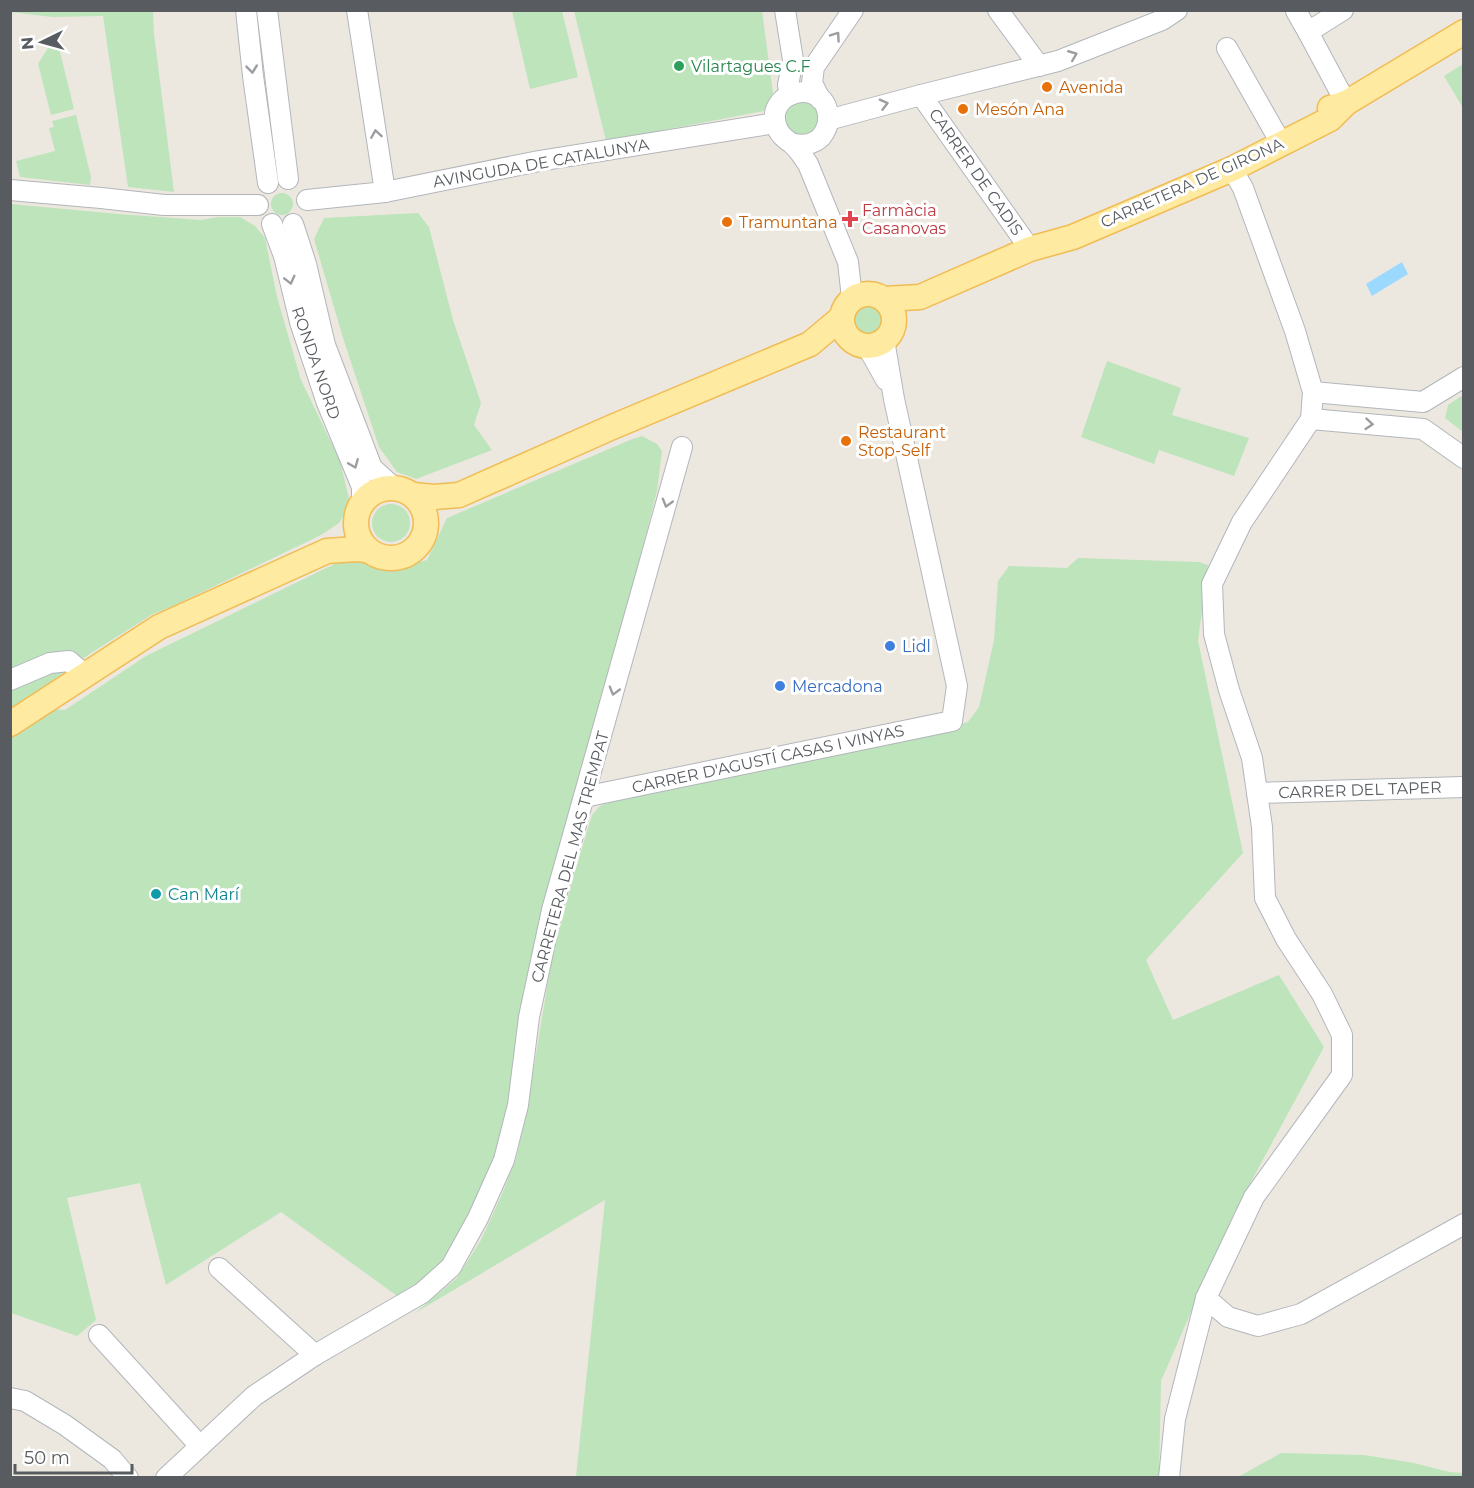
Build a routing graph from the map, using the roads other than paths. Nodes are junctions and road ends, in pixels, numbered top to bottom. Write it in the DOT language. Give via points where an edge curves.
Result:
graph roads {
  1 [pos="246,10"];
  2 [pos="267,10"];
  3 [pos="357,10"];
  4 [pos="785,10"];
  5 [pos="853,10"];
  6 [pos="998,10"];
  7 [pos="1177,10"];
  8 [pos="1343,10"];
  9 [pos="1296,11"];
  10 [pos="1308,32"];
  11 [pos="1464,32"];
  12 [pos="1227,48"];
  13 [pos="793,60"];
  14 [pos="1038,66"];
  15 [pos="790,94"];
  16 [pos="921,94"];
  17 [pos="816,96"];
  18 [pos="1346,103"];
  19 [pos="828,120"];
  20 [pos="775,123"];
  21 [pos="1277,136"];
  22 [pos="800,143"];
  23 [pos="1232,169"];
  24 [pos="288,179"];
  25 [pos="268,183"];
  26 [pos="10,190"];
  27 [pos="385,192"];
  28 [pos="307,200"];
  29 [pos="258,205"];
  30 [pos="272,224"];
  31 [pos="293,224"];
  32 [pos="1030,249"];
  33 [pos="868,319"];
  34 [pos="1464,377"];
  35 [pos="1313,392"];
  36 [pos="1423,402"];
  37 [pos="1311,420"];
  38 [pos="1423,429"];
  39 [pos="682,447"];
  40 [pos="1464,458"];
  41 [pos="403,491"];
  42 [pos="459,495"];
  43 [pos="359,511"];
  44 [pos="426,525"];
  45 [pos="367,550"];
  46 [pos="327,551"];
  47 [pos="85,675"];
  48 [pos="10,680"];
  49 [pos="10,724"];
  50 [pos="1464,787"];
  51 [pos="1257,793"];
  52 [pos="584,797"];
  53 [pos="1464,1224"];
  54 [pos="219,1268"];
  55 [pos="1206,1298"];
  56 [pos="99,1335"];
  57 [pos="315,1355"];
  58 [pos="10,1398"];
  59 [pos="200,1446"];
  60 [pos="128,1478"];
  61 [pos="166,1478"];
  62 [pos="1169,1478"];
  1 -- 25 [label="street, one-way"];
  2 -- 24 [label="street"];
  27 -- 3 [label="street, one-way"];
  4 -- 13 [label="street"];
  17 -- 5 [label="street, one-way" via="812,83 814,67"];
  6 -- 14 [label="street"];
  14 -- 7 [label="street, one-way" via="1162,20"];
  8 -- 10 [label="street"];
  9 -- 10 [label="street"];
  10 -- 18 [label="street"];
  11 -- 18 [label="main road, CARRETERA DE GIRONA"];
  12 -- 21 [label="street"];
  13 -- 15 [label="street"];
  13 -- 17 [label="street"];
  14 -- 16 [label="street"];
  15 -- 17 [label="street"];
  15 -- 20 [label="street" via="776,109"];
  19 -- 16 [label="street, one-way"];
  16 -- 32 [label="street, CARRER DE CADIS"];
  17 -- 19 [label="street" via="827,111"];
  18 -- 21 [label="main road, CARRETERA DE GIRONA"];
  18 -- 23 [label="main road, CARRETERA DE GIRONA" via="1330,118"];
  19 -- 22 [label="street" via="817,140"];
  20 -- 22 [label="street" via="781,135"];
  20 -- 27 [label="street, AVINGUDA DE CATALUNYA" via="539,161"];
  21 -- 32 [label="main road, CARRETERA DE GIRONA" via="1068,227"];
  22 -- 33 [label="street" via="848,262 860,276"];
  23 -- 32 [label="main road, CARRETERA DE GIRONA" via="1073,237"];
  23 -- 35 [label="street" via="1243,188 1291,320"];
  24 -- 25 [label="street"];
  24 -- 28 [label="street" via="300,186"];
  25 -- 29 [label="street"];
  26 -- 29 [label="street" via="164,205"];
  27 -- 28 [label="street, AVINGUDA DE CATALUNYA"];
  28 -- 31 [label="street" via="304,214"];
  29 -- 30 [label="street, RONDA NORD"];
  30 -- 31 [label="street"];
  30 -- 43 [label="street, RONDA NORD, one-way" via="327,403 362,487"];
  31 -- 41 [label="street, RONDA NORD" via="328,355 372,468"];
  32 -- 33 [label="main road, CARRETERA DE GIRONA"];
  33 -- 42 [label="main road"];
  33 -- 52 [label="street, CARRER D'AGUSTÍ CASAS I VINYAS" via="894,399 957,686 952,721"];
  34 -- 36 [label="street"];
  35 -- 36 [label="street"];
  35 -- 37 [label="street"];
  36 -- 38 [label="street"];
  37 -- 38 [label="street, one-way"];
  37 -- 51 [label="street" via="1242,522 1212,584 1214,634 1228,690 1252,758"];
  38 -- 40 [label="street"];
  39 -- 52 [label="street, CARRETERA DEL MAS TREMPAT, one-way"];
  41 -- 42 [label="main road" via="434,497"];
  41 -- 43 [label="main road" via="381,488 371,494"];
  41 -- 44 [label="main road" via="421,504"];
  42 -- 44 [label="main road"];
  43 -- 45 [label="main road" via="356,531"];
  43 -- 46 [label="main road"];
  44 -- 45 [label="main road" via="418,546 399,558 376,556"];
  45 -- 46 [label="main road"];
  46 -- 47 [label="main road" via="159,627"];
  47 -- 48 [label="street" via="69,661 50,663"];
  47 -- 49 [label="main road"];
  50 -- 51 [label="street, CARRER DEL TAPER"];
  51 -- 55 [label="street" via="1265,898 1342,1035 1342,1075 1254,1197"];
  52 -- 57 [label="street, CARRETERA DEL MAS TREMPAT" via="552,910 529,1017 518,1105 504,1160 478,1218 451,1267 422,1293"];
  53 -- 55 [label="street" via="1301,1314 1258,1326 1228,1317"];
  54 -- 57 [label="street"];
  55 -- 62 [label="street" via="1175,1419"];
  56 -- 59 [label="street"];
  57 -- 59 [label="street, CARRETERA DEL MAS TREMPAT" via="254,1396"];
  58 -- 60 [label="street" via="25,1401 65,1425 112,1460"];
  59 -- 61 [label="street, CARRETERA DEL MAS TREMPAT"];
}
